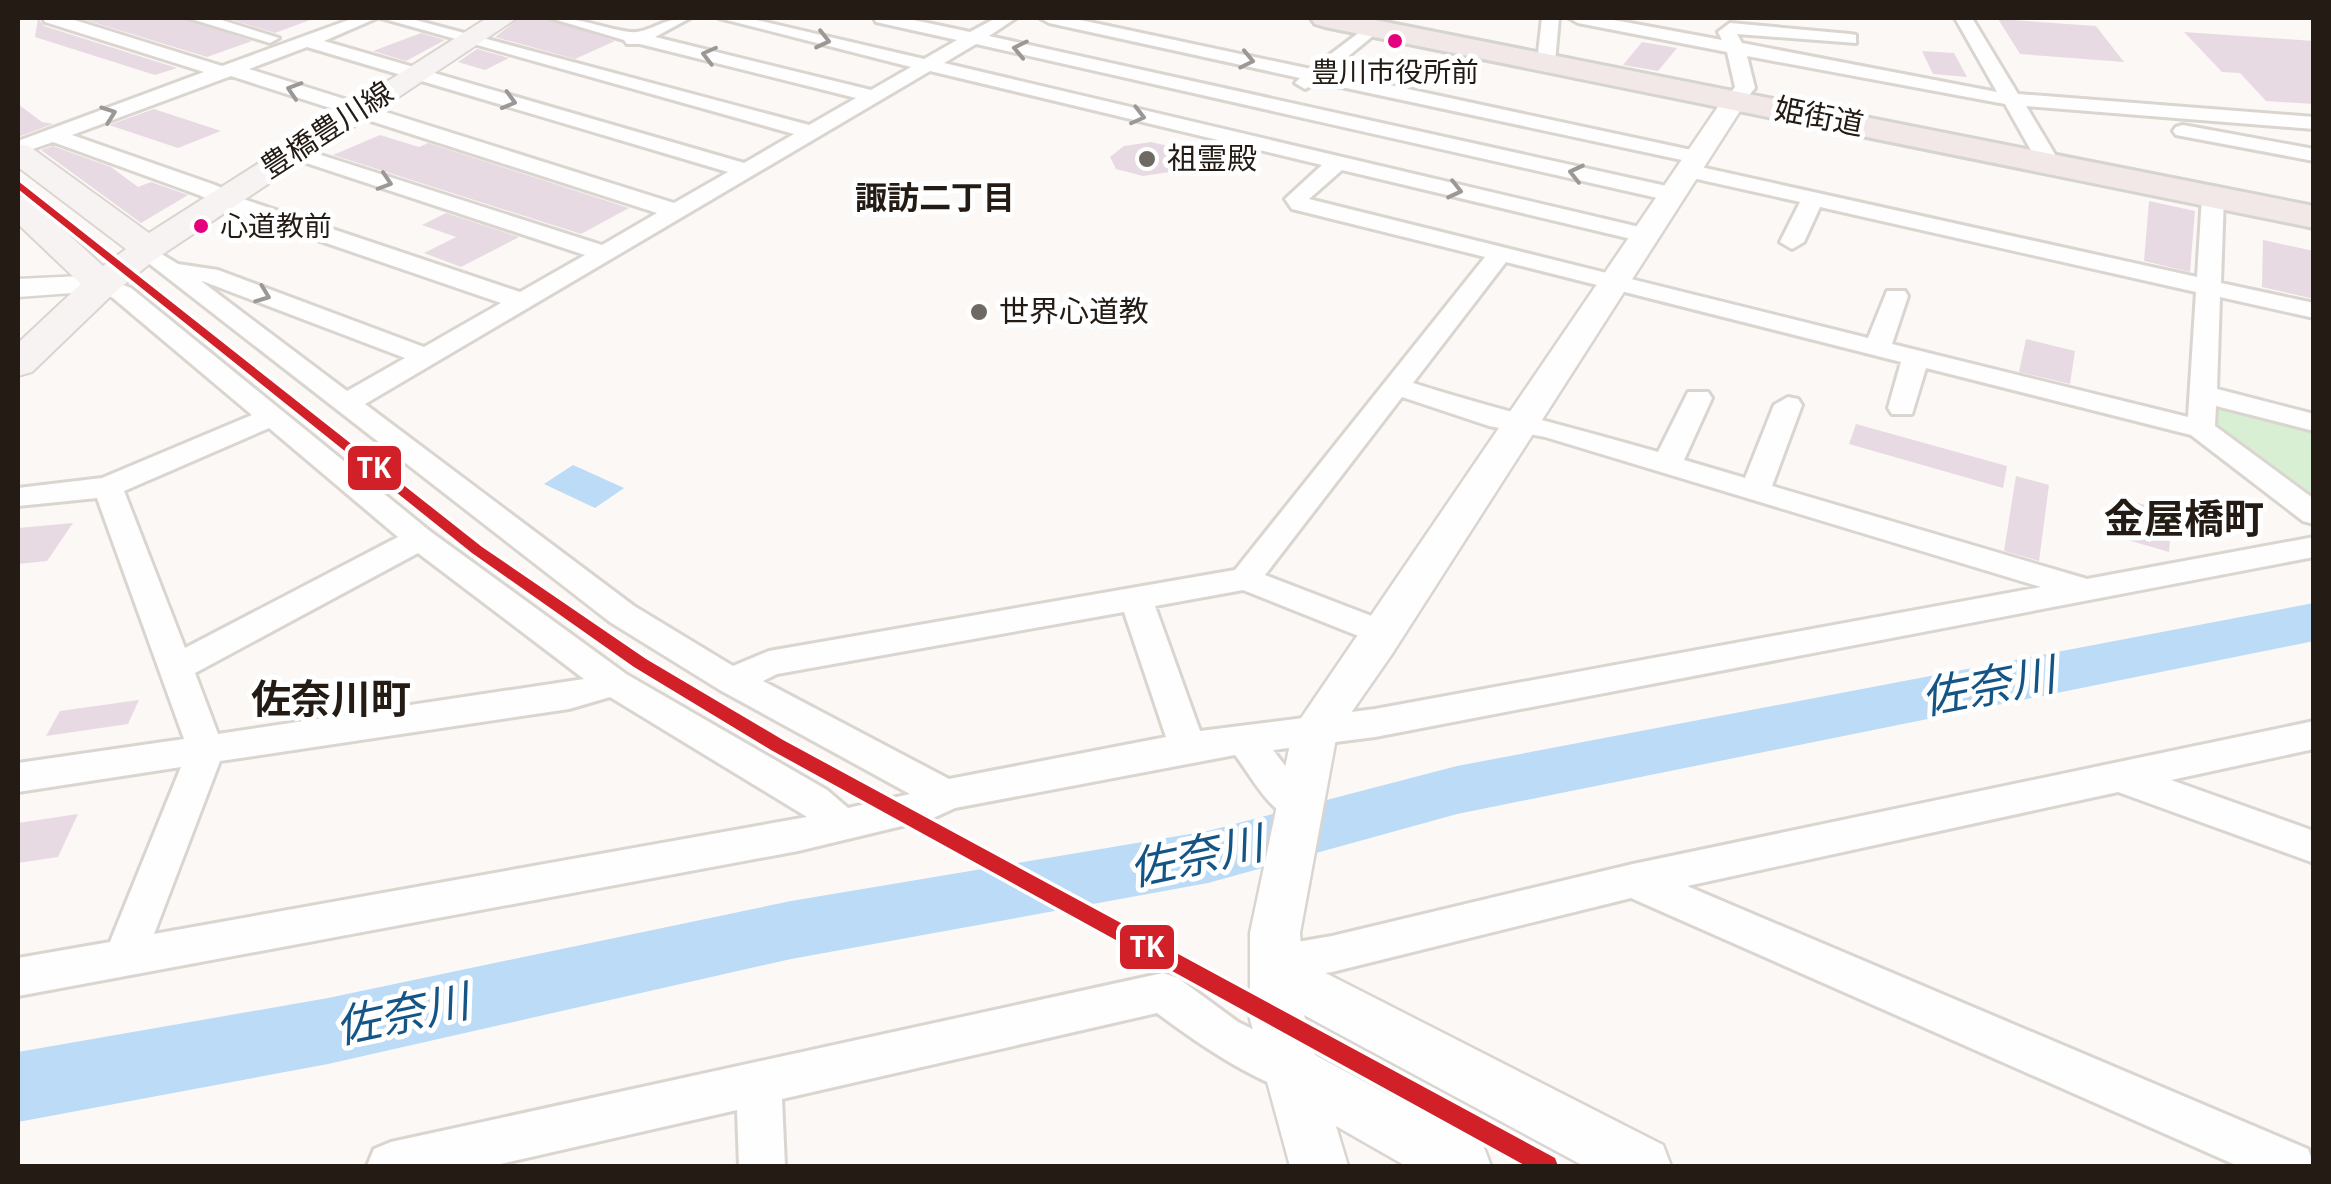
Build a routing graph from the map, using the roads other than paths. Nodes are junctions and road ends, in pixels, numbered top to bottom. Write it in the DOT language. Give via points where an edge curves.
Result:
graph roads {
  1 [pos="51,18"];
  2 [pos="198,18"];
  3 [pos="328,18"];
  4 [pos="369,18"];
  5 [pos="390,18"];
  6 [pos="504,18"];
  7 [pos="559,18"];
  8 [pos="682,18"];
  9 [pos="728,18"];
  10 [pos="882,18"];
  11 [pos="1008,18"];
  12 [pos="1050,18"];
  13 [pos="1325,18"];
  14 [pos="1550,18"];
  15 [pos="1578,18"];
  16 [pos="1842,18"];
  17 [pos="1964,18"];
  18 [pos="1725,23"];
  19 [pos="1374,27"];
  20 [pos="638,37"];
  21 [pos="270,38"];
  22 [pos="1850,38"];
  23 [pos="470,39"];
  24 [pos="971,39"];
  25 [pos="305,41"];
  26 [pos="1734,48"];
  27 [pos="1546,62"];
  28 [pos="200,64"];
  29 [pos="927,65"];
  30 [pos="574,67"];
  31 [pos="225,71"];
  32 [pos="1862,72"];
  33 [pos="415,74"];
  34 [pos="1314,74"];
  35 [pos="872,96"];
  36 [pos="2013,99"];
  37 [pos="1735,100"];
  38 [pos="2048,102"];
  39 [pos="1279,105"];
  40 [pos="358,110"];
  41 [pos="2314,123"];
  42 [pos="812,132"];
  43 [pos="52,135"];
  44 [pos="1236,140"];
  45 [pos="18,151"];
  46 [pos="292,152"];
  47 [pos="2314,155"];
  48 [pos="2048,161"];
  49 [pos="1337,163"];
  50 [pos="745,170"];
  51 [pos="1685,173"];
  52 [pos="2212,196"];
  53 [pos="223,197"];
  54 [pos="1813,198"];
  55 [pos="18,206"];
  56 [pos="676,211"];
  57 [pos="2314,216"];
  58 [pos="1644,235"];
  59 [pos="1792,242"];
  60 [pos="603,254"];
  61 [pos="1499,255"];
  62 [pos="157,261"];
  63 [pos="1612,282"];
  64 [pos="102,284"];
  65 [pos="2206,286"];
  66 [pos="18,288"];
  67 [pos="1896,296"];
  68 [pos="521,301"];
  69 [pos="2314,310"];
  70 [pos="1876,349"];
  71 [pos="426,357"];
  72 [pos="1915,359"];
  73 [pos="18,364"];
  74 [pos="1395,386"];
  75 [pos="2202,394"];
  76 [pos="1698,398"];
  77 [pos="348,402"];
  78 [pos="1788,405"];
  79 [pos="1902,408"];
  80 [pos="269,418"];
  81 [pos="2314,423"];
  82 [pos="1520,424"];
  83 [pos="2201,429"];
  84 [pos="1667,464"];
  85 [pos="108,487"];
  86 [pos="1755,491"];
  87 [pos="18,497"];
  88 [pos="2314,514"];
  89 [pos="420,539"];
  90 [pos="2314,547"];
  91 [pos="1246,580"];
  92 [pos="2087,589"];
  93 [pos="1136,598"];
  94 [pos="1383,633"];
  95 [pos="175,668"];
  96 [pos="732,681"];
  97 [pos="614,683"];
  98 [pos="1315,730"];
  99 [pos="2314,736"];
  100 [pos="1245,742"];
  101 [pos="1187,746"];
  102 [pos="206,750"];
  103 [pos="18,778"];
  104 [pos="2122,778"];
  105 [pos="945,794"];
  106 [pos="1298,806"];
  107 [pos="842,825"];
  108 [pos="2314,847"];
  109 [pos="1633,882"];
  110 [pos="1277,951"];
  111 [pos="124,958"];
  112 [pos="18,978"];
  113 [pos="1293,1072"];
  114 [pos="759,1082"];
  115 [pos="447,1161"];
  116 [pos="392,1166"];
  117 [pos="762,1166"];
  118 [pos="1318,1166"];
  119 [pos="1462,1166"];
  120 [pos="1642,1166"];
  121 [pos="2291,1166"];
  1 -- 28 [label="street"];
  2 -- 21 [label="street"];
  3 -- 21 [label="street"];
  4 -- 25 [label="street"];
  5 -- 23 [label="street"];
  6 -- 23 [label="main road, 豊橋豊川線"];
  7 -- 20 [label="street"];
  8 -- 20 [label="street"];
  9 -- 29 [label="street, one-way"];
  10 -- 24 [label="street"];
  11 -- 24 [label="street"];
  12 -- 34 [label="street, one-way"];
  13 -- 19 [label="main road, 姫街道"];
  14 -- 27 [label="street"];
  15 -- 26 [label="street"];
  16 -- 22 [label="street"];
  17 -- 36 [label="street"];
  18 -- 22 [label="street"];
  18 -- 26 [label="street"];
  19 -- 27 [label="main road, 姫街道"];
  19 -- 34 [label="street"];
  20 -- 30 [label="street"];
  35 -- 20 [label="street, one-way"];
  21 -- 28 [label="street"];
  22 -- 32 [label="street"];
  23 -- 30 [label="street"];
  23 -- 33 [label="main road, 豊橋豊川線"];
  24 -- 29 [label="street"];
  39 -- 24 [label="street, one-way"];
  25 -- 31 [label="street"];
  25 -- 33 [label="street"];
  26 -- 32 [label="street"];
  26 -- 37 [label="street" via="1745,88"];
  27 -- 37 [label="main road, 姫街道"];
  28 -- 31 [label="street"];
  29 -- 35 [label="street"];
  29 -- 44 [label="street, one-way"];
  30 -- 42 [label="street"];
  40 -- 31 [label="street, one-way"];
  43 -- 31 [label="street, one-way"];
  32 -- 36 [label="street"];
  33 -- 40 [label="main road, 豊橋豊川線"];
  33 -- 50 [label="street, one-way"];
  34 -- 39 [label="street"];
  34 -- 51 [label="street"];
  35 -- 42 [label="street"];
  36 -- 38 [label="street"];
  36 -- 48 [label="street"];
  37 -- 48 [label="main road, 姫街道"];
  37 -- 51 [label="street"];
  38 -- 41 [label="street"];
  38 -- 47 [label="street"];
  39 -- 44 [label="street"];
  51 -- 39 [label="street, one-way"];
  40 -- 46 [label="main road, 豊橋豊川線"];
  40 -- 56 [label="street"];
  42 -- 50 [label="street"];
  43 -- 45 [label="street"];
  43 -- 53 [label="street"];
  44 -- 49 [label="street"];
  45 -- 62 [label="main road"];
  46 -- 53 [label="main road, 豊橋豊川線"];
  46 -- 60 [label="street, one-way"];
  48 -- 52 [label="main road, 姫街道"];
  49 -- 58 [label="street, one-way"];
  49 -- 61 [label="street" via="1296,199 1300,204"];
  50 -- 56 [label="street"];
  51 -- 54 [label="street"];
  51 -- 58 [label="street"];
  52 -- 57 [label="main road, 姫街道"];
  52 -- 65 [label="street"];
  53 -- 62 [label="main road, 豊橋豊川線"];
  53 -- 68 [label="street"];
  54 -- 59 [label="street"];
  54 -- 65 [label="street"];
  55 -- 64 [label="main road"];
  56 -- 60 [label="street"];
  58 -- 63 [label="street"];
  60 -- 68 [label="street"];
  61 -- 63 [label="street"];
  61 -- 74 [label="street"];
  62 -- 64 [label="main road, 豊橋豊川線"];
  62 -- 71 [label="street, one-way" via="209,274"];
  62 -- 77 [label="street"];
  63 -- 70 [label="street"];
  63 -- 82 [label="street"];
  64 -- 66 [label="street"];
  64 -- 73 [label="main road, 豊橋豊川線"];
  64 -- 80 [label="street"];
  65 -- 69 [label="street"];
  65 -- 75 [label="street"];
  67 -- 70 [label="street"];
  68 -- 71 [label="street"];
  70 -- 72 [label="street"];
  71 -- 77 [label="street"];
  72 -- 79 [label="street"];
  72 -- 83 [label="street"];
  74 -- 82 [label="street"];
  74 -- 91 [label="street"];
  75 -- 81 [label="street"];
  75 -- 83 [label="street"];
  76 -- 84 [label="street"];
  77 -- 96 [label="street" via="622,614"];
  78 -- 86 [label="street"];
  80 -- 85 [label="street"];
  80 -- 89 [label="street"];
  82 -- 84 [label="street"];
  82 -- 94 [label="street"];
  83 -- 88 [label="street"];
  84 -- 86 [label="street"];
  85 -- 87 [label="street"];
  85 -- 95 [label="street"];
  86 -- 92 [label="street"];
  89 -- 95 [label="street"];
  89 -- 97 [label="street"];
  90 -- 92 [label="street"];
  91 -- 93 [label="street"];
  91 -- 94 [label="street"];
  92 -- 98 [label="street"];
  93 -- 96 [label="street" via="769,663"];
  93 -- 101 [label="street"];
  94 -- 98 [label="street"];
  95 -- 102 [label="street"];
  96 -- 105 [label="street"];
  97 -- 102 [label="street" via="569,696"];
  97 -- 107 [label="street"];
  98 -- 100 [label="street"];
  98 -- 106 [label="street"];
  99 -- 104 [label="street"];
  100 -- 101 [label="street"];
  100 -- 106 [label="street"];
  101 -- 105 [label="street"];
  102 -- 103 [label="street"];
  102 -- 111 [label="street"];
  104 -- 108 [label="street"];
  104 -- 109 [label="street"];
  105 -- 107 [label="street" via="930,804"];
  106 -- 110 [label="street"];
  107 -- 111 [label="street"];
  109 -- 110 [label="street" via="1332,954"];
  109 -- 121 [label="street"];
  110 -- 113 [label="street" via="1277,1018"];
  110 -- 120 [label="street"];
  111 -- 112 [label="street"];
  113 -- 114 [label="street" via="1222,1036 1163,992"];
  113 -- 118 [label="street"];
  113 -- 119 [label="street"];
  114 -- 115 [label="street"];
  114 -- 117 [label="street"];
  115 -- 116 [label="street"];
}
